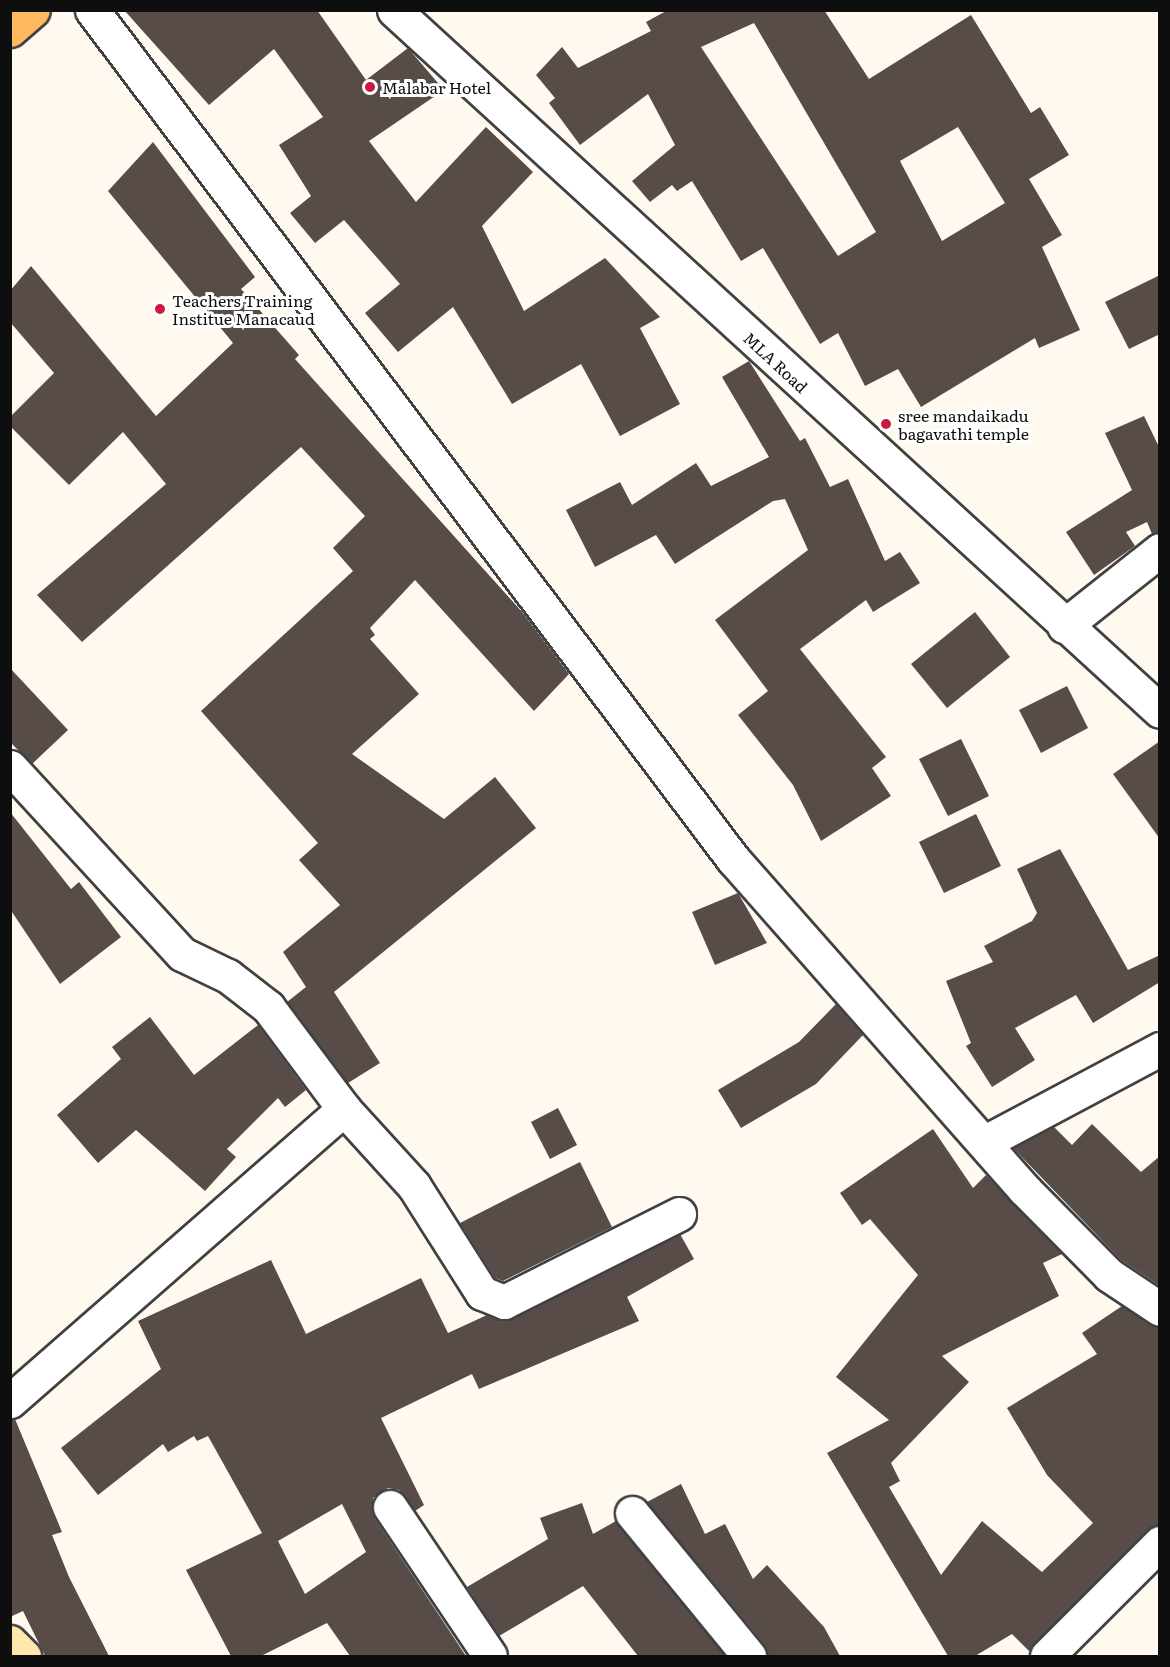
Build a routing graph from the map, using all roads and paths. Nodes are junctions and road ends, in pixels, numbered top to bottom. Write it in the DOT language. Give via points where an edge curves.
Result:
graph roads {
  1 [pos="33,10"];
  2 [pos="92,10"];
  3 [pos="394,10"];
  4 [pos="10,30"];
  5 [pos="1160,550"];
  6 [pos="1064,626"];
  7 [pos="1160,711"];
  8 [pos="10,767"];
  9 [pos="1160,1049"];
  10 [pos="344,1109"];
  11 [pos="985,1142"];
  12 [pos="679,1214"];
  13 [pos="1160,1309"];
  14 [pos="10,1401"];
  15 [pos="390,1507"];
  16 [pos="632,1513"];
  17 [pos="1160,1543"];
  18 [pos="10,1642"];
  19 [pos="24,1656"];
  20 [pos="490,1656"];
  21 [pos="749,1656"];
  22 [pos="1047,1656"];
  1 -- 4 [label="main road"];
  2 -- 11 [label="street" via="666,776 895,1047"];
  3 -- 6 [label="street, MLA Road"];
  5 -- 6 [label="street"];
  6 -- 7 [label="street, MLA Road"];
  8 -- 10 [label="street" via="182,954 228,976 268,1007"];
  9 -- 11 [label="street"];
  10 -- 12 [label="street" via="414,1186 482,1293 504,1302"];
  10 -- 14 [label="street"];
  11 -- 13 [label="street" via="1109,1275"];
  15 -- 20 [label="street"];
  16 -- 21 [label="street"];
  17 -- 22 [label="street"];
  18 -- 19 [label="main road"];
}
